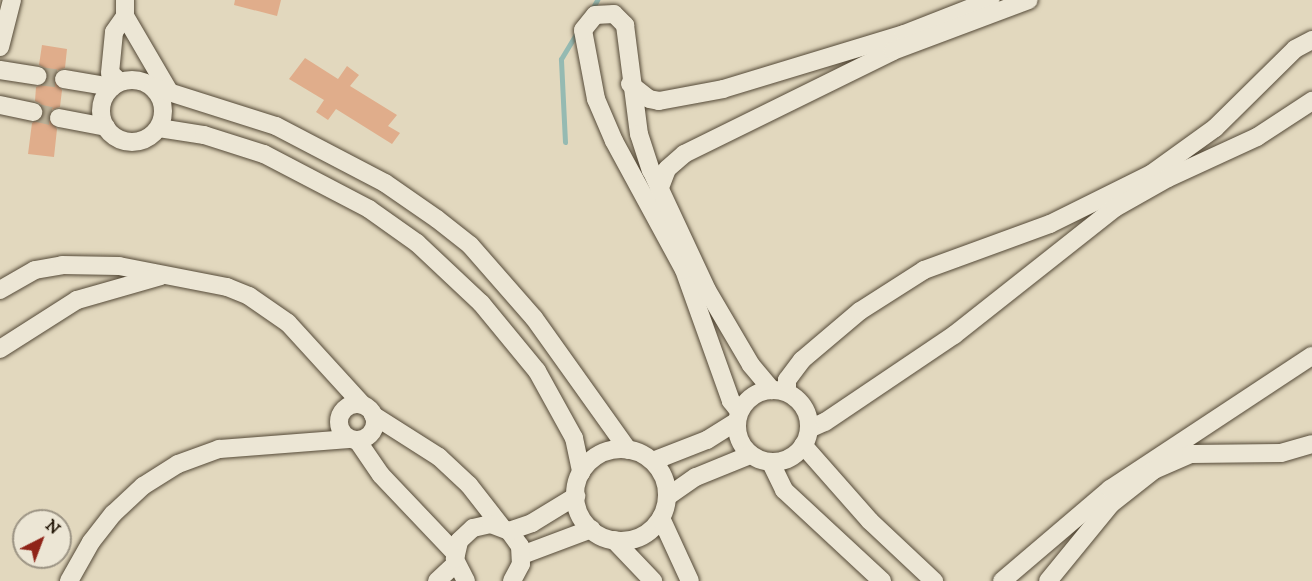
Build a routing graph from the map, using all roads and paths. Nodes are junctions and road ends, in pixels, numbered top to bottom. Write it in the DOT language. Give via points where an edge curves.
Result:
graph roads {
  1 [pos="12,0"];
  2 [pos="991,0"];
  3 [pos="1029,0"];
  4 [pos="125,8"];
  5 [pos="1312,40"];
  6 [pos="0,47"];
  7 [pos="0,70"];
  8 [pos="38,76"];
  9 [pos="64,79"];
  10 [pos="116,84"];
  11 [pos="630,84"];
  12 [pos="162,90"];
  13 [pos="1312,100"];
  14 [pos="0,105"];
  15 [pos="33,112"];
  16 [pos="59,118"];
  17 [pos="106,128"];
  18 [pos="159,128"];
  19 [pos="659,190"];
  20 [pos="161,276"];
  21 [pos="0,290"];
  22 [pos="0,349"];
  23 [pos="1312,356"];
  24 [pos="324,363"];
  25 [pos="780,391"];
  26 [pos="368,410"];
  27 [pos="340,417"];
  28 [pos="738,417"];
  29 [pos="806,437"];
  30 [pos="353,440"];
  31 [pos="312,442"];
  32 [pos="1312,444"];
  33 [pos="628,450"];
  34 [pos="750,455"];
  35 [pos="653,460"];
  36 [pos="771,463"];
  37 [pos="581,472"];
  38 [pos="576,496"];
  39 [pos="667,497"];
  40 [pos="661,518"];
  41 [pos="505,528"];
  42 [pos="591,529"];
  43 [pos="614,540"];
  44 [pos="522,555"];
  45 [pos="456,559"];
  46 [pos="518,578"];
  47 [pos="69,581"];
  48 [pos="437,581"];
  49 [pos="466,581"];
  50 [pos="653,581"];
  51 [pos="690,581"];
  52 [pos="882,581"];
  53 [pos="933,581"];
  54 [pos="1002,581"];
  55 [pos="1048,581"];
  1 -- 6 [label="street"];
  2 -- 11 [label="street" via="904,34 723,89 658,101"];
  3 -- 19 [label="street" via="893,51 684,154 667,169"];
  4 -- 10 [label="street" via="114,32 110,73"];
  4 -- 12 [label="street"];
  5 -- 25 [label="street" via="1295,49 1215,128 1151,174 1050,224 924,270 860,311 791,372"];
  7 -- 8 [label="street"];
  9 -- 10 [label="street"];
  10 -- 12 [label="street" via="137,80"];
  10 -- 17 [label="street" via="102,102"];
  11 -- 19 [label="street" via="639,134"];
  11 -- 28 [label="street" via="625,25 614,14 595,15 583,30 596,99 614,141 684,270"];
  12 -- 18 [label="street" via="164,111"];
  12 -- 33 [label="street" via="276,126 386,183 437,219 470,246 534,318"];
  13 -- 29 [label="street" via="1257,137 1168,178 1115,208 954,335"];
  14 -- 15 [label="street"];
  16 -- 17 [label="street"];
  17 -- 18 [label="street" via="119,139 136,142"];
  18 -- 37 [label="street" via="204,135 264,154 369,209 417,243 481,303 537,371 574,438"];
  19 -- 25 [label="street" via="707,290 751,365"];
  20 -- 21 [label="street" via="118,266 62,265 35,270"];
  20 -- 22 [label="street" via="77,300"];
  20 -- 24 [label="street" via="201,280 249,296 288,323"];
  23 -- 54 [label="street" via="1110,489"];
  24 -- 26 [label="street"];
  24 -- 27 [label="street"];
  25 -- 28 [label="street" via="754,394"];
  25 -- 29 [label="street" via="804,407"];
  26 -- 27 [label="street" via="349,406"];
  26 -- 30 [label="street" via="374,429"];
  26 -- 41 [label="street" via="439,457 470,485"];
  27 -- 30 [label="street"];
  27 -- 31 [label="street"];
  28 -- 34 [label="street" via="737,434"];
  28 -- 35 [label="street" via="707,440"];
  29 -- 36 [label="street" via="793,457"];
  29 -- 53 [label="street" via="870,521"];
  30 -- 31 [label="street"];
  30 -- 45 [label="street"];
  31 -- 47 [label="street" via="219,449 178,464 143,486 113,514 91,542"];
  32 -- 55 [label="street" via="1281,453 1211,451 1171,462 1139,480 1111,504"];
  33 -- 35 [label="street"];
  33 -- 37 [label="street" via="606,452"];
  34 -- 36 [label="street"];
  34 -- 39 [label="street" via="696,477"];
  35 -- 39 [label="street"];
  36 -- 52 [label="street" via="784,490"];
  37 -- 38 [label="street"];
  38 -- 41 [label="street" via="532,523"];
  38 -- 42 [label="street" via="580,514"];
  39 -- 40 [label="street"];
  40 -- 43 [label="street" via="636,538"];
  40 -- 51 [label="street"];
  41 -- 44 [label="street"];
  41 -- 45 [label="street" via="473,528 459,541"];
  42 -- 43 [label="street"];
  42 -- 44 [label="street"];
  43 -- 50 [label="street"];
  44 -- 46 [label="street"];
  45 -- 48 [label="street"];
  45 -- 49 [label="street"];
}
